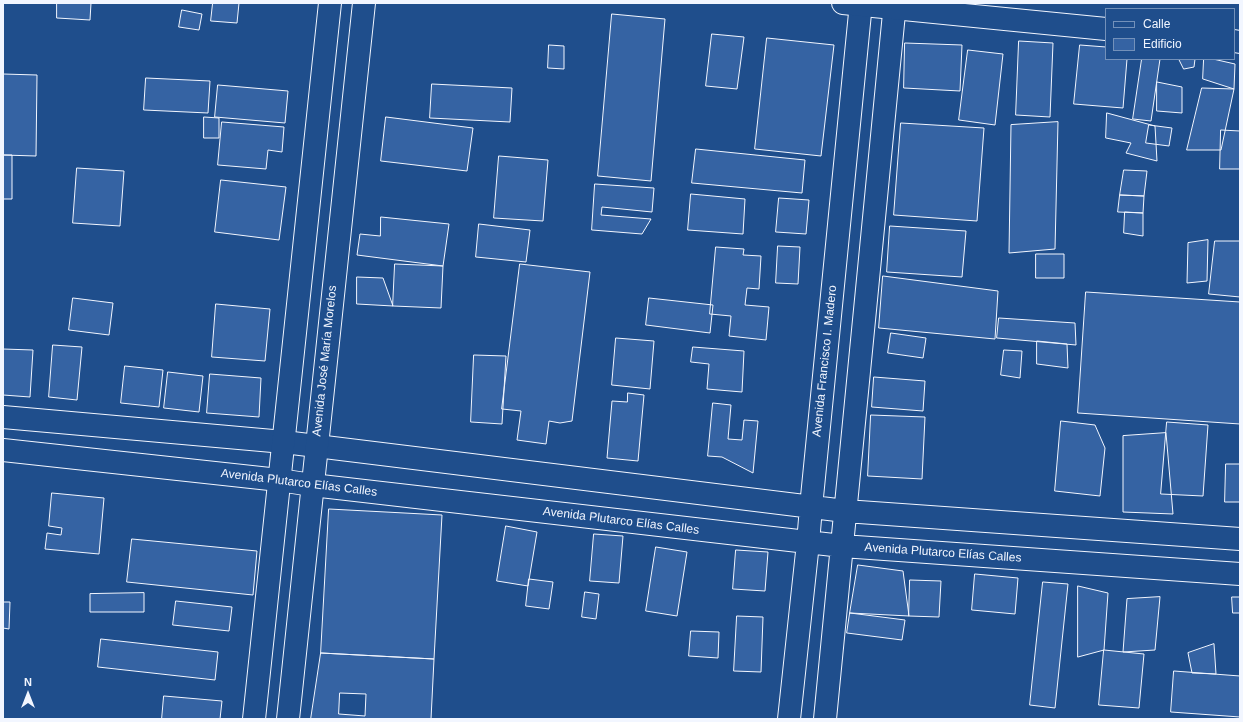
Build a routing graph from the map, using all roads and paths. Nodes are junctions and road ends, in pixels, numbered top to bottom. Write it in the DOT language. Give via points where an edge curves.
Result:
graph roads {
  1 [pos="330,3"];
  2 [pos="364,3"];
  3 [pos="855,4"];
  4 [pos="895,6"];
  5 [pos="1105,29"];
  6 [pos="3,417"];
  7 [pos="284,442"];
  8 [pos="316,446"];
  9 [pos="3,450"];
  10 [pos="279,480"];
  11 [pos="312,485"];
  12 [pos="811,507"];
  13 [pos="845,511"];
  14 [pos="1240,539"];
  15 [pos="808,543"];
  16 [pos="842,546"];
  17 [pos="1240,574"];
  18 [pos="254,719"];
  19 [pos="288,719"];
  20 [pos="789,719"];
  21 [pos="825,719"];
  1 -- 7 [label="street"];
  2 -- 8 [label="street, Avenida José María Morelos"];
  3 -- 4 [label="street"];
  3 -- 12 [label="street, Avenida Francisco I. Madero"];
  4 -- 5 [label="street"];
  4 -- 13 [label="street"];
  6 -- 7 [label="street"];
  7 -- 8 [label="street"];
  7 -- 10 [label="street"];
  8 -- 11 [label="street, Avenida José María Morelos"];
  8 -- 12 [label="street"];
  9 -- 10 [label="street, Avenida Plutarco Elías Calles"];
  10 -- 11 [label="street, Avenida Plutarco Elías Calles"];
  10 -- 18 [label="street"];
  11 -- 15 [label="street, Avenida Plutarco Elías Calles"];
  11 -- 19 [label="street, Avenida José María Morelos"];
  12 -- 13 [label="street"];
  12 -- 15 [label="street, Avenida Francisco I. Madero"];
  13 -- 14 [label="street"];
  13 -- 16 [label="street"];
  15 -- 16 [label="street, Avenida Plutarco Elías Calles"];
  15 -- 20 [label="street, Avenida Francisco I. Madero"];
  16 -- 17 [label="street, Avenida Plutarco Elías Calles"];
  16 -- 21 [label="street"];
}
